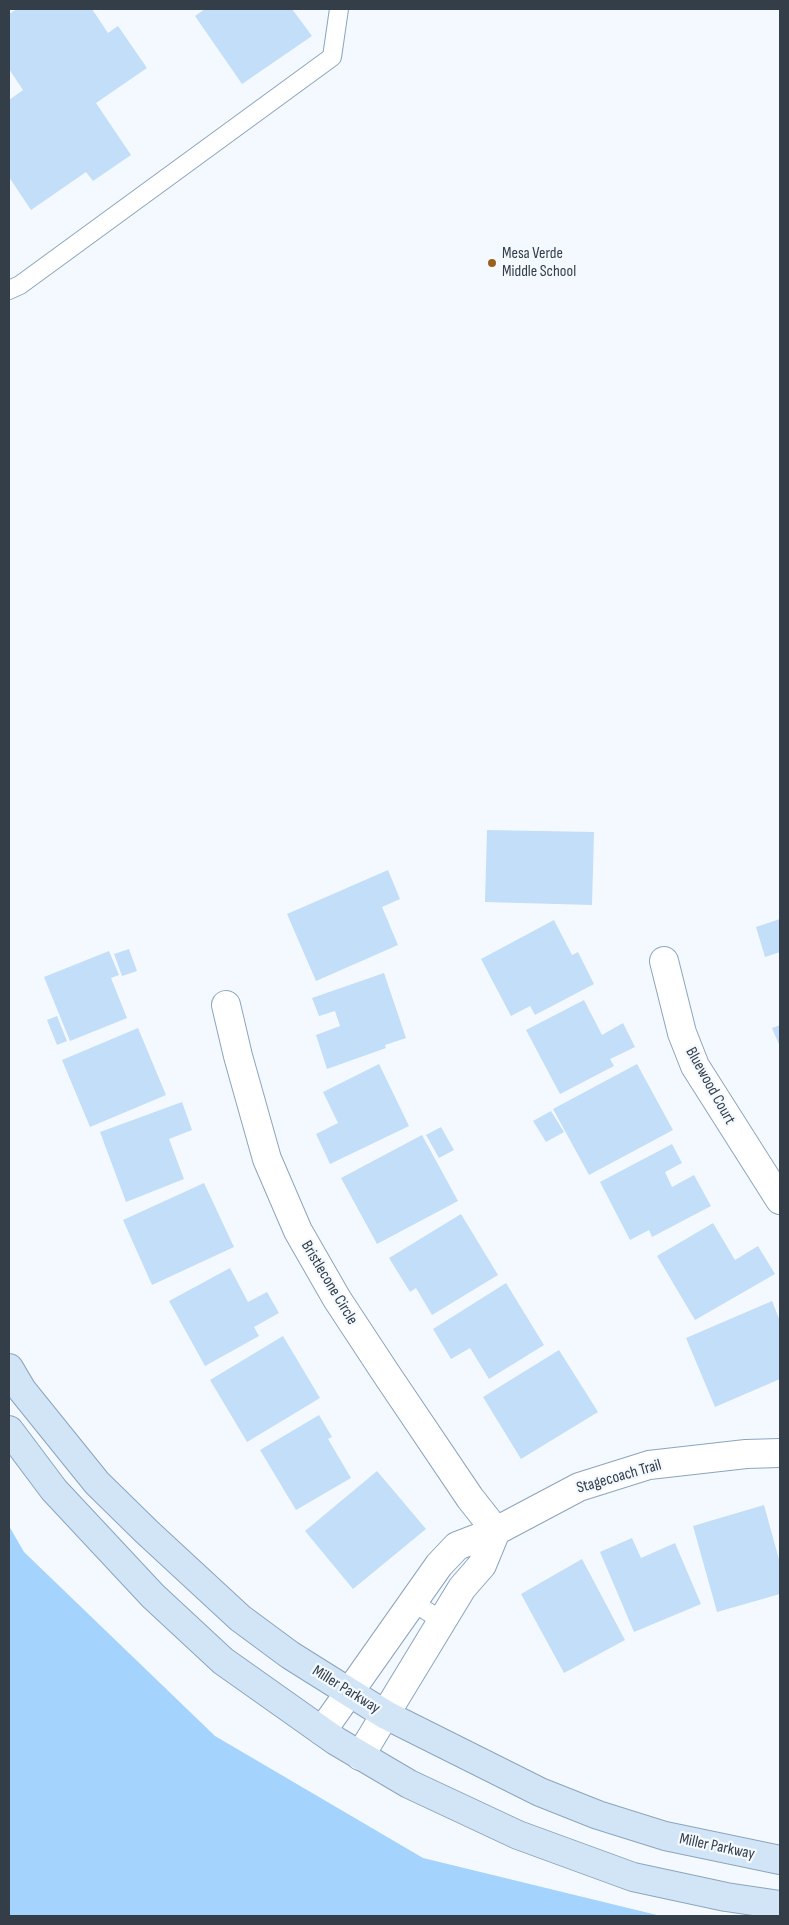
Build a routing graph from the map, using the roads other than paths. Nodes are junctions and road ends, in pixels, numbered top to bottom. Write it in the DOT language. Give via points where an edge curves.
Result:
graph roads {
  1 [pos="339,9"];
  2 [pos="9,290"];
  3 [pos="664,961"];
  4 [pos="226,1005"];
  5 [pos="780,1200"];
  6 [pos="9,1368"];
  7 [pos="9,1430"];
  8 [pos="780,1452"];
  9 [pos="496,1531"];
  10 [pos="413,1602"];
  11 [pos="442,1622"];
  12 [pos="349,1692"];
  13 [pos="386,1715"];
  14 [pos="322,1731"];
  15 [pos="360,1756"];
  16 [pos="780,1860"];
  17 [pos="780,1905"];
  1 -- 2 [label="lane" via="332,57"];
  3 -- 5 [label="street, Bluewood Court" via="682,1033 695,1066"];
  4 -- 9 [label="street, Bristlecone Circle" via="268,1160 298,1231 337,1299 385,1372"];
  6 -- 12 [label="street, Miller Parkway" via="22,1390 97,1483 147,1532 240,1618"];
  7 -- 14 [label="street" via="54,1490 153,1596 223,1661"];
  8 -- 9 [label="street, Stagecoach Trail" via="649,1465 579,1487"];
  9 -- 10 [label="street, Stagecoach Trail" via="456,1546"];
  9 -- 11 [label="street" via="482,1566 462,1588"];
  10 -- 11 [label="lane"];
  10 -- 12 [label="street, Stagecoach Trail"];
  11 -- 13 [label="street"];
  12 -- 13 [label="street, Miller Parkway"];
  12 -- 14 [label="street, Stagecoach Trail"];
  13 -- 15 [label="street"];
  13 -- 16 [label="street, Miller Parkway" via="540,1792 598,1815 665,1836"];
  14 -- 15 [label="street"];
  15 -- 17 [label="street" via="472,1816 624,1874 726,1897"];
}
